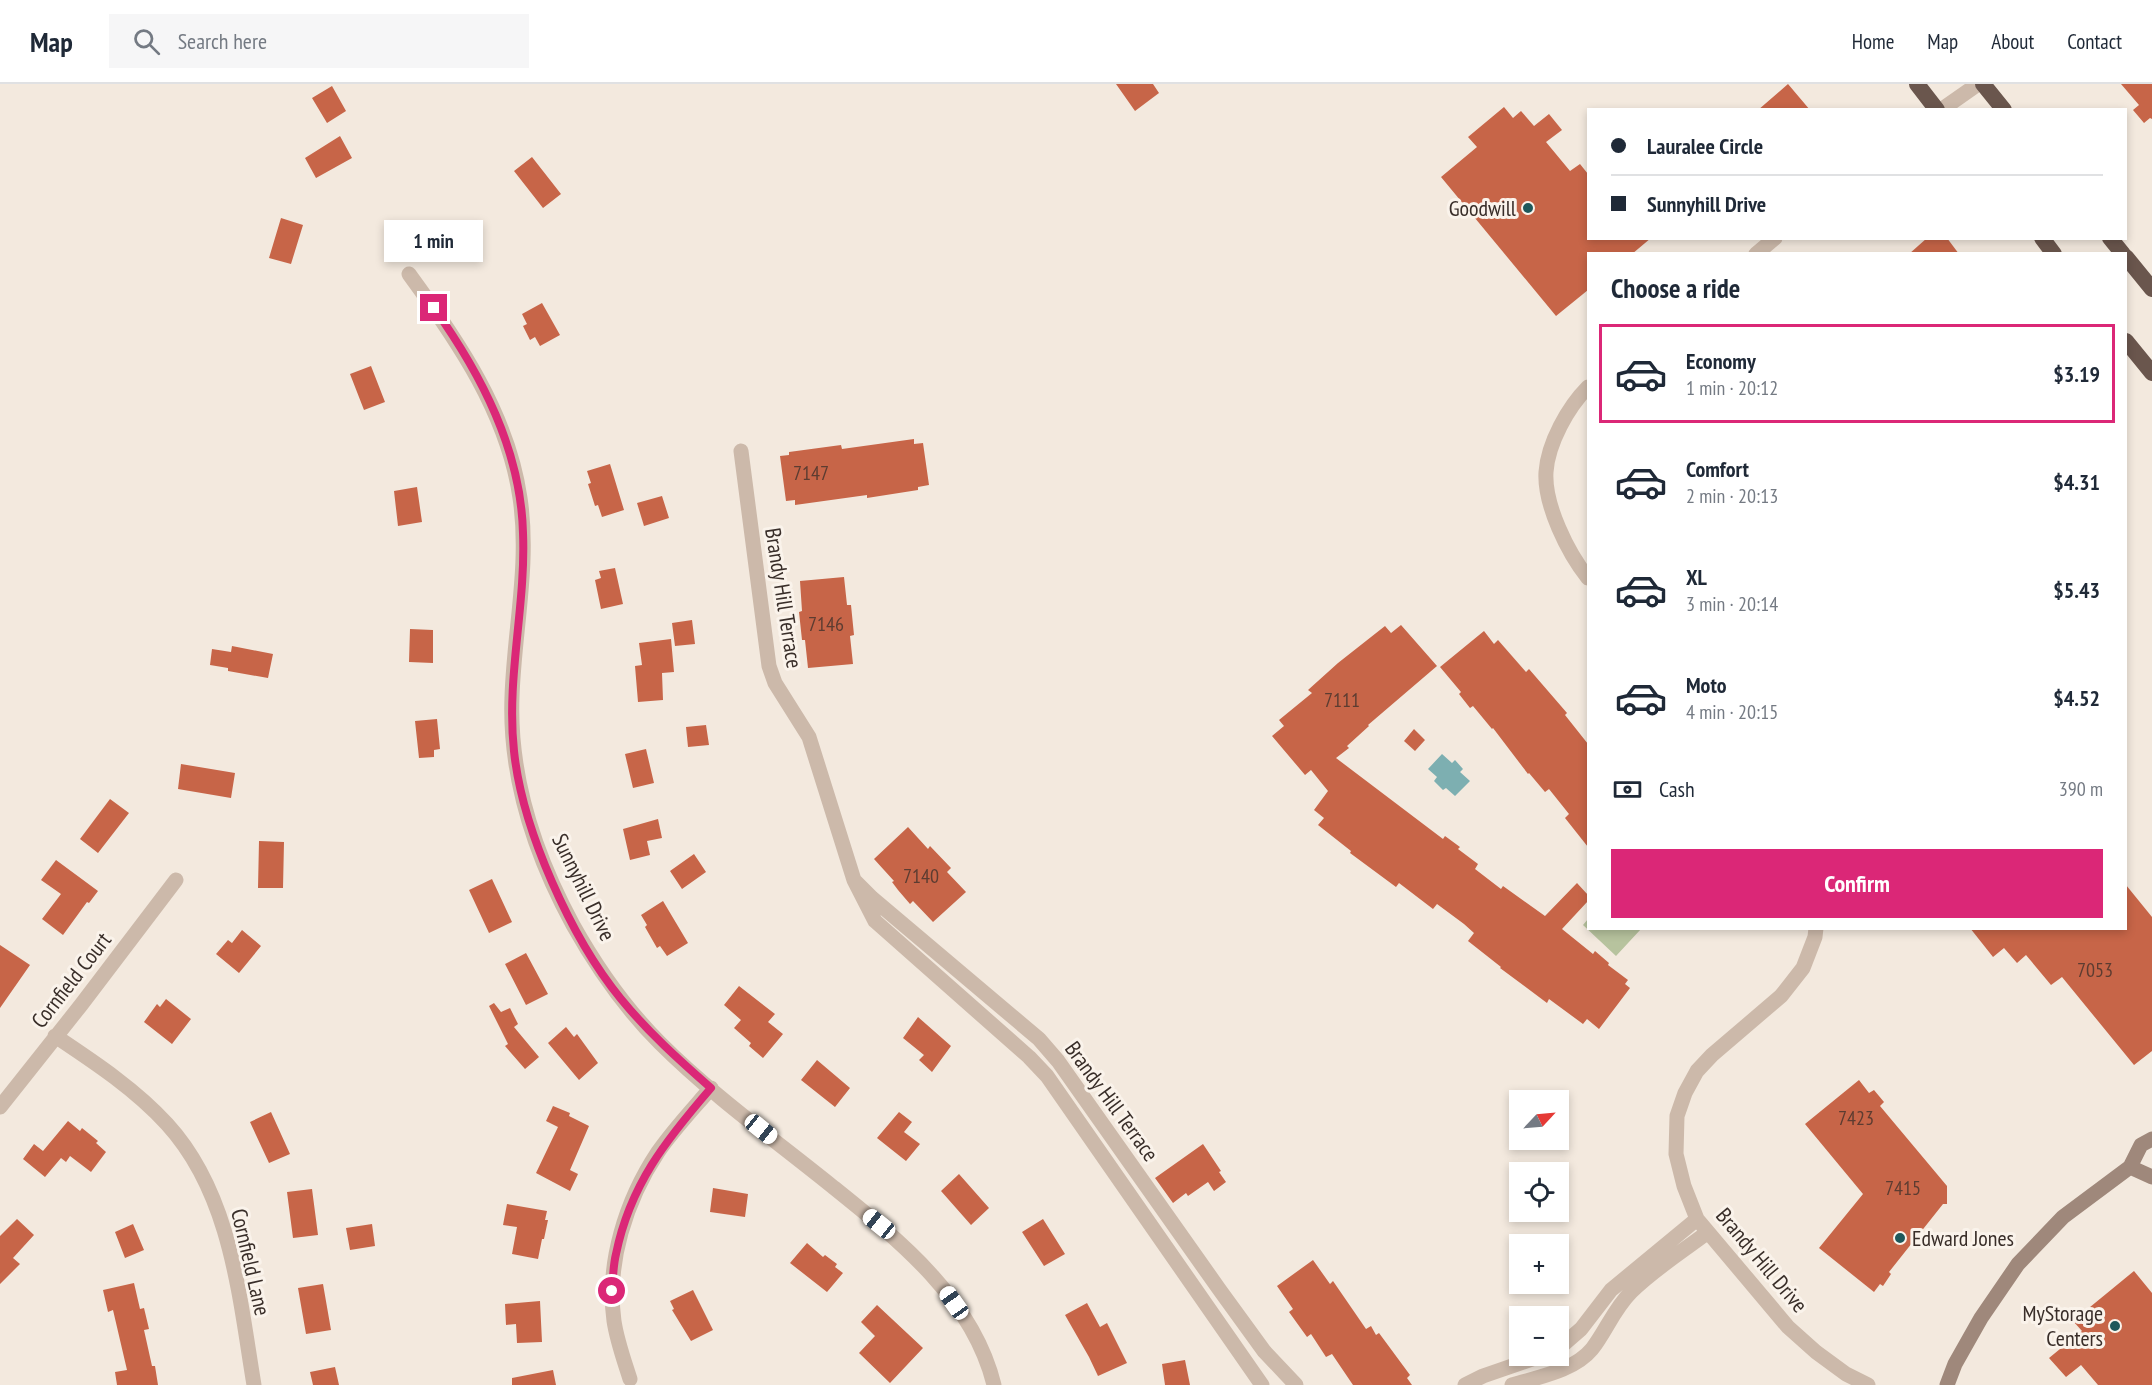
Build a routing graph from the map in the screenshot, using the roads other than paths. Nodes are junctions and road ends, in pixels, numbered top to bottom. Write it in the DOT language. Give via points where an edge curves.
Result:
graph roads {
  1 [pos="1917,84"];
  2 [pos="1978,84"];
  3 [pos="1983,84"];
  4 [pos="1937,108"];
  5 [pos="1942,108"];
  6 [pos="2002,108"];
  7 [pos="1773,240"];
  8 [pos="2112,240"];
  9 [pos="1758,252"];
  10 [pos="2122,252"];
  11 [pos="2127,259"];
  12 [pos="409,274"];
  13 [pos="2152,289"];
  14 [pos="2127,342"];
  15 [pos="2152,373"];
  16 [pos="1587,388"];
  17 [pos="741,451"];
  18 [pos="1587,576"];
  19 [pos="176,880"];
  20 [pos="854,880"];
  21 [pos="1816,930"];
  22 [pos="55,1036"];
  23 [pos="711,1088"];
  24 [pos="0,1107"];
  25 [pos="2152,1139"];
  26 [pos="2130,1167"];
  27 [pos="2152,1177"];
  28 [pos="1696,1219"];
  29 [pos="1708,1232"];
  30 [pos="1569,1339"];
  31 [pos="1512,1366"];
  32 [pos="630,1378"];
  33 [pos="254,1385"];
  34 [pos="994,1385"];
  35 [pos="1262,1385"];
  36 [pos="1296,1385"];
  37 [pos="1466,1385"];
  38 [pos="1512,1385"];
  39 [pos="1868,1385"];
  40 [pos="1947,1385"];
  1 -- 4 [label="highway"];
  2 -- 5 [label="street"];
  3 -- 6 [label="highway"];
  7 -- 9 [label="street"];
  8 -- 10 [label="highway"];
  11 -- 13 [label="highway"];
  12 -- 23 [label="street, Sunnyhill Drive" via="475,373 513,462 524,534 512,698 513,748 526,815 573,925 601,971 661,1043"];
  14 -- 15 [label="highway"];
  16 -- 18 [label="street" via="1562,421 1546,472 1550,504"];
  17 -- 20 [label="street, Brandy Hill Terrace" via="769,666 775,683 809,737"];
  19 -- 22 [label="street, Cornfield Court"];
  20 -- 35 [label="street, Brandy Hill Terrace" via="875,921 1047,1077"];
  20 -- 36 [label="street, Brandy Hill Terrace" via="1039,1040 1058,1061 1264,1351"];
  21 -- 28 [label="street, Brandy Hill Drive" via="1803,968 1781,996 1712,1055 1685,1093 1677,1116 1676,1154"];
  22 -- 24 [label="street, Cornfield Court"];
  22 -- 33 [label="street, Cornfield Lane" via="99,1066 167,1124 203,1178 232,1260"];
  23 -- 32 [label="street" via="657,1154 639,1185 615,1255 614,1321"];
  23 -- 34 [label="street, Sunnyhill Drive" via="879,1224 923,1265 965,1318"];
  25 -- 26 [label="main road" via="2141,1146"];
  26 -- 27 [label="main road"];
  26 -- 40 [label="main road" via="2063,1217 2018,1264 1981,1318"];
  28 -- 29 [label="street, Brandy Hill Drive"];
  28 -- 30 [label="street" via="1611,1290"];
  29 -- 38 [label="street" via="1632,1291 1591,1350 1579,1360"];
  29 -- 39 [label="street, Brandy Hill Drive" via="1788,1327 1846,1374"];
  31 -- 37 [label="street"];
}
